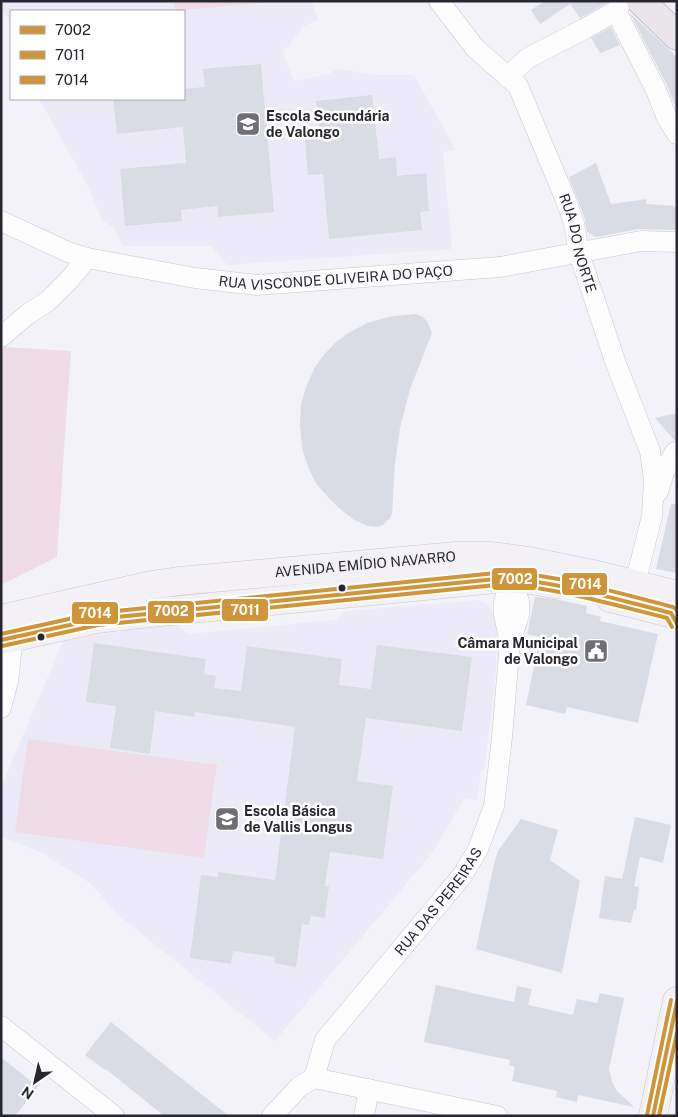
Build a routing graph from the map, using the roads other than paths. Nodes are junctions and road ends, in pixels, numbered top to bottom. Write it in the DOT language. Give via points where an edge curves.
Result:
graph roads {
  1 [pos="439,1"];
  2 [pos="638,5"];
  3 [pos="677,36"];
  4 [pos="507,77"];
  5 [pos="677,134"];
  6 [pos="1,221"];
  7 [pos="677,242"];
  8 [pos="579,253"];
  9 [pos="87,258"];
  10 [pos="1,337"];
  11 [pos="650,450"];
  12 [pos="676,452"];
  13 [pos="652,516"];
  14 [pos="510,569"];
  15 [pos="218,578"];
  16 [pos="636,584"];
  17 [pos="677,595"];
  18 [pos="221,606"];
  19 [pos="677,615"];
  20 [pos="5,632"];
  21 [pos="1,708"];
  22 [pos="676,1011"];
  23 [pos="1,1026"];
  24 [pos="314,1078"];
  25 [pos="677,1087"];
  26 [pos="369,1089"];
  27 [pos="491,1115"];
  28 [pos="114,1116"];
  29 [pos="272,1116"];
  30 [pos="364,1116"];
  31 [pos="653,1116"];
  32 [pos="672,1116"];
  1 -- 4 [label="street, RUA DO NORTE" via="475,48"];
  2 -- 3 [label="main road"];
  2 -- 4 [label="street" via="528,58"];
  2 -- 5 [label="street" via="656,90"];
  4 -- 8 [label="street, RUA DO NORTE" via="518,86 565,198 574,223"];
  6 -- 9 [label="street, RUA VISCONDE OLIVEIRA DO PAÇO"];
  7 -- 8 [label="street, RUA VISCONDE OLIVEIRA DO PAÇO" via="641,241"];
  8 -- 9 [label="street, RUA VISCONDE OLIVEIRA DO PAÇO" via="500,267 257,285 195,278"];
  8 -- 11 [label="street, RUA DO NORTE" via="616,364"];
  9 -- 10 [label="street" via="48,301"];
  11 -- 12 [label="street"];
  11 -- 13 [label="street, RUA DO NORTE" via="654,481"];
  12 -- 13 [label="street, RUA DO NORTE" via="664,472"];
  13 -- 16 [label="street, RUA DO NORTE"];
  14 -- 15 [label="main road, AVENIDA EMÍDIO NAVARRO" via="492,556 456,556"];
  14 -- 16 [label="main road, AVENIDA EMÍDIO NAVARRO" via="547,565"];
  14 -- 18 [label="main road, AVENIDA EMÍDIO NAVARRO" via="486,580"];
  14 -- 19 [label="main road, AVENIDA EMÍDIO NAVARRO" via="530,580"];
  14 -- 24 [label="street, RUA DAS PEREIRAS" via="519,601 519,615 510,642 494,806 478,849 462,876 325,1040"];
  15 -- 18 [label="main road"];
  15 -- 20 [label="main road, AVENIDA EMÍDIO NAVARRO" via="152,585"];
  16 -- 17 [label="main road, AVENIDA EMÍDIO NAVARRO"];
  18 -- 20 [label="main road, AVENIDA EMÍDIO NAVARRO"];
  20 -- 21 [label="street" via="8,681"];
  22 -- 31 [label="main road"];
  23 -- 28 [label="street"];
  24 -- 26 [label="street"];
  24 -- 29 [label="street" via="300,1086"];
  25 -- 32 [label="main road"];
  26 -- 27 [label="street"];
  26 -- 30 [label="street"];
}
